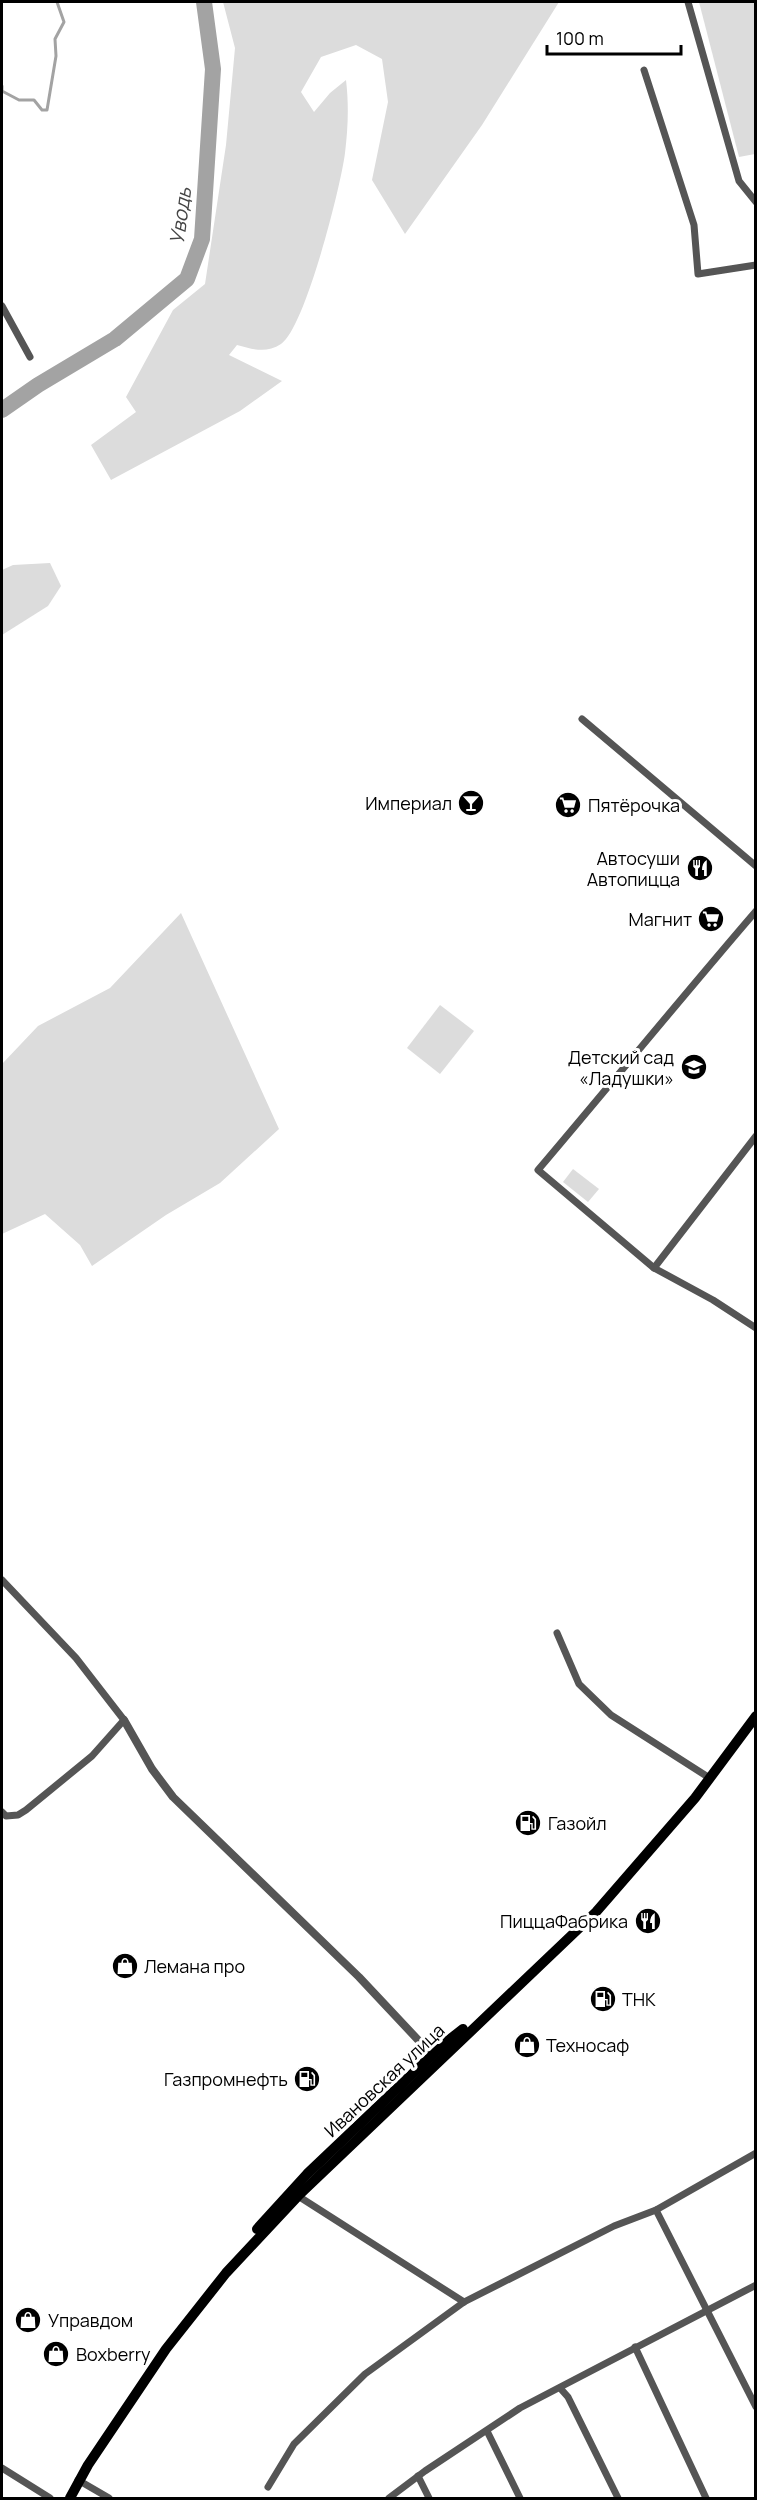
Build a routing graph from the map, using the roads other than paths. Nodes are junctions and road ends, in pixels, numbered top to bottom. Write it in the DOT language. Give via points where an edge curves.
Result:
graph roads {
  1 [pos="688,2"];
  2 [pos="644,70"];
  3 [pos="754,201"];
  4 [pos="756,265"];
  5 [pos="2,306"];
  6 [pos="30,357"];
  7 [pos="582,719"];
  8 [pos="756,866"];
  9 [pos="756,911"];
  10 [pos="756,1136"];
  11 [pos="654,1268"];
  12 [pos="754,1324"];
  13 [pos="2,1580"];
  14 [pos="557,1633"];
  15 [pos="756,1716"];
  16 [pos="124,1720"];
  17 [pos="734,1746"];
  18 [pos="708,1777"];
  19 [pos="2,1812"];
  20 [pos="435,2058"];
  21 [pos="756,2153"];
  22 [pos="298,2196"];
  23 [pos="656,2210"];
  24 [pos="756,2285"];
  25 [pos="464,2302"];
  26 [pos="707,2310"];
  27 [pos="635,2348"];
  28 [pos="560,2388"];
  29 [pos="756,2407"];
  30 [pos="487,2431"];
  31 [pos="87,2464"];
  32 [pos="2,2468"];
  33 [pos="418,2476"];
  34 [pos="78,2480"];
  35 [pos="268,2487"];
  36 [pos="50,2499"];
  37 [pos="63,2499"];
  38 [pos="70,2499"];
  39 [pos="109,2499"];
  40 [pos="389,2499"];
  41 [pos="429,2499"];
  42 [pos="520,2499"];
  43 [pos="618,2499"];
  44 [pos="706,2499"];
  1 -- 3 [label="street" via="739,181"];
  2 -- 4 [label="street" via="694,225 698,274"];
  5 -- 6 [label="street"];
  7 -- 8 [label="street"];
  9 -- 11 [label="street" via="538,1170"];
  10 -- 11 [label="street"];
  11 -- 12 [label="street"];
  13 -- 16 [label="street" via="76,1658"];
  14 -- 18 [label="street" via="579,1684 611,1715"];
  15 -- 17 [label="main road, Ивановская улица"];
  16 -- 19 [label="street" via="92,1756 26,1810 18,1815 6,1816"];
  16 -- 20 [label="street" via="173,1797 358,1977"];
  17 -- 18 [label="main road, Ивановская улица"];
  17 -- 20 [label="main road, Ивановская улица" via="615,1892 525,1980"];
  18 -- 20 [label="main road, Ивановская улица" via="582,1921"];
  20 -- 22 [label="main road, Ивановская улица"];
  20 -- 31 [label="main road, Ивановская улица" via="307,2174 258,2228 174,2331"];
  21 -- 23 [label="street"];
  22 -- 25 [label="street"];
  22 -- 31 [label="main road, Ивановская улица" via="226,2273 179,2331"];
  23 -- 25 [label="street" via="614,2226"];
  23 -- 26 [label="street"];
  24 -- 26 [label="street"];
  25 -- 35 [label="street" via="365,2374 294,2444"];
  26 -- 27 [label="street"];
  26 -- 29 [label="street"];
  27 -- 28 [label="street"];
  27 -- 44 [label="street"];
  28 -- 30 [label="street" via="502,2418"];
  28 -- 43 [label="street"];
  30 -- 33 [label="street"];
  30 -- 42 [label="street"];
  31 -- 34 [label="main road"];
  31 -- 37 [label="main road"];
  32 -- 36 [label="street"];
  33 -- 40 [label="street"];
  33 -- 41 [label="street"];
  34 -- 38 [label="main road"];
  34 -- 39 [label="street"];
}
